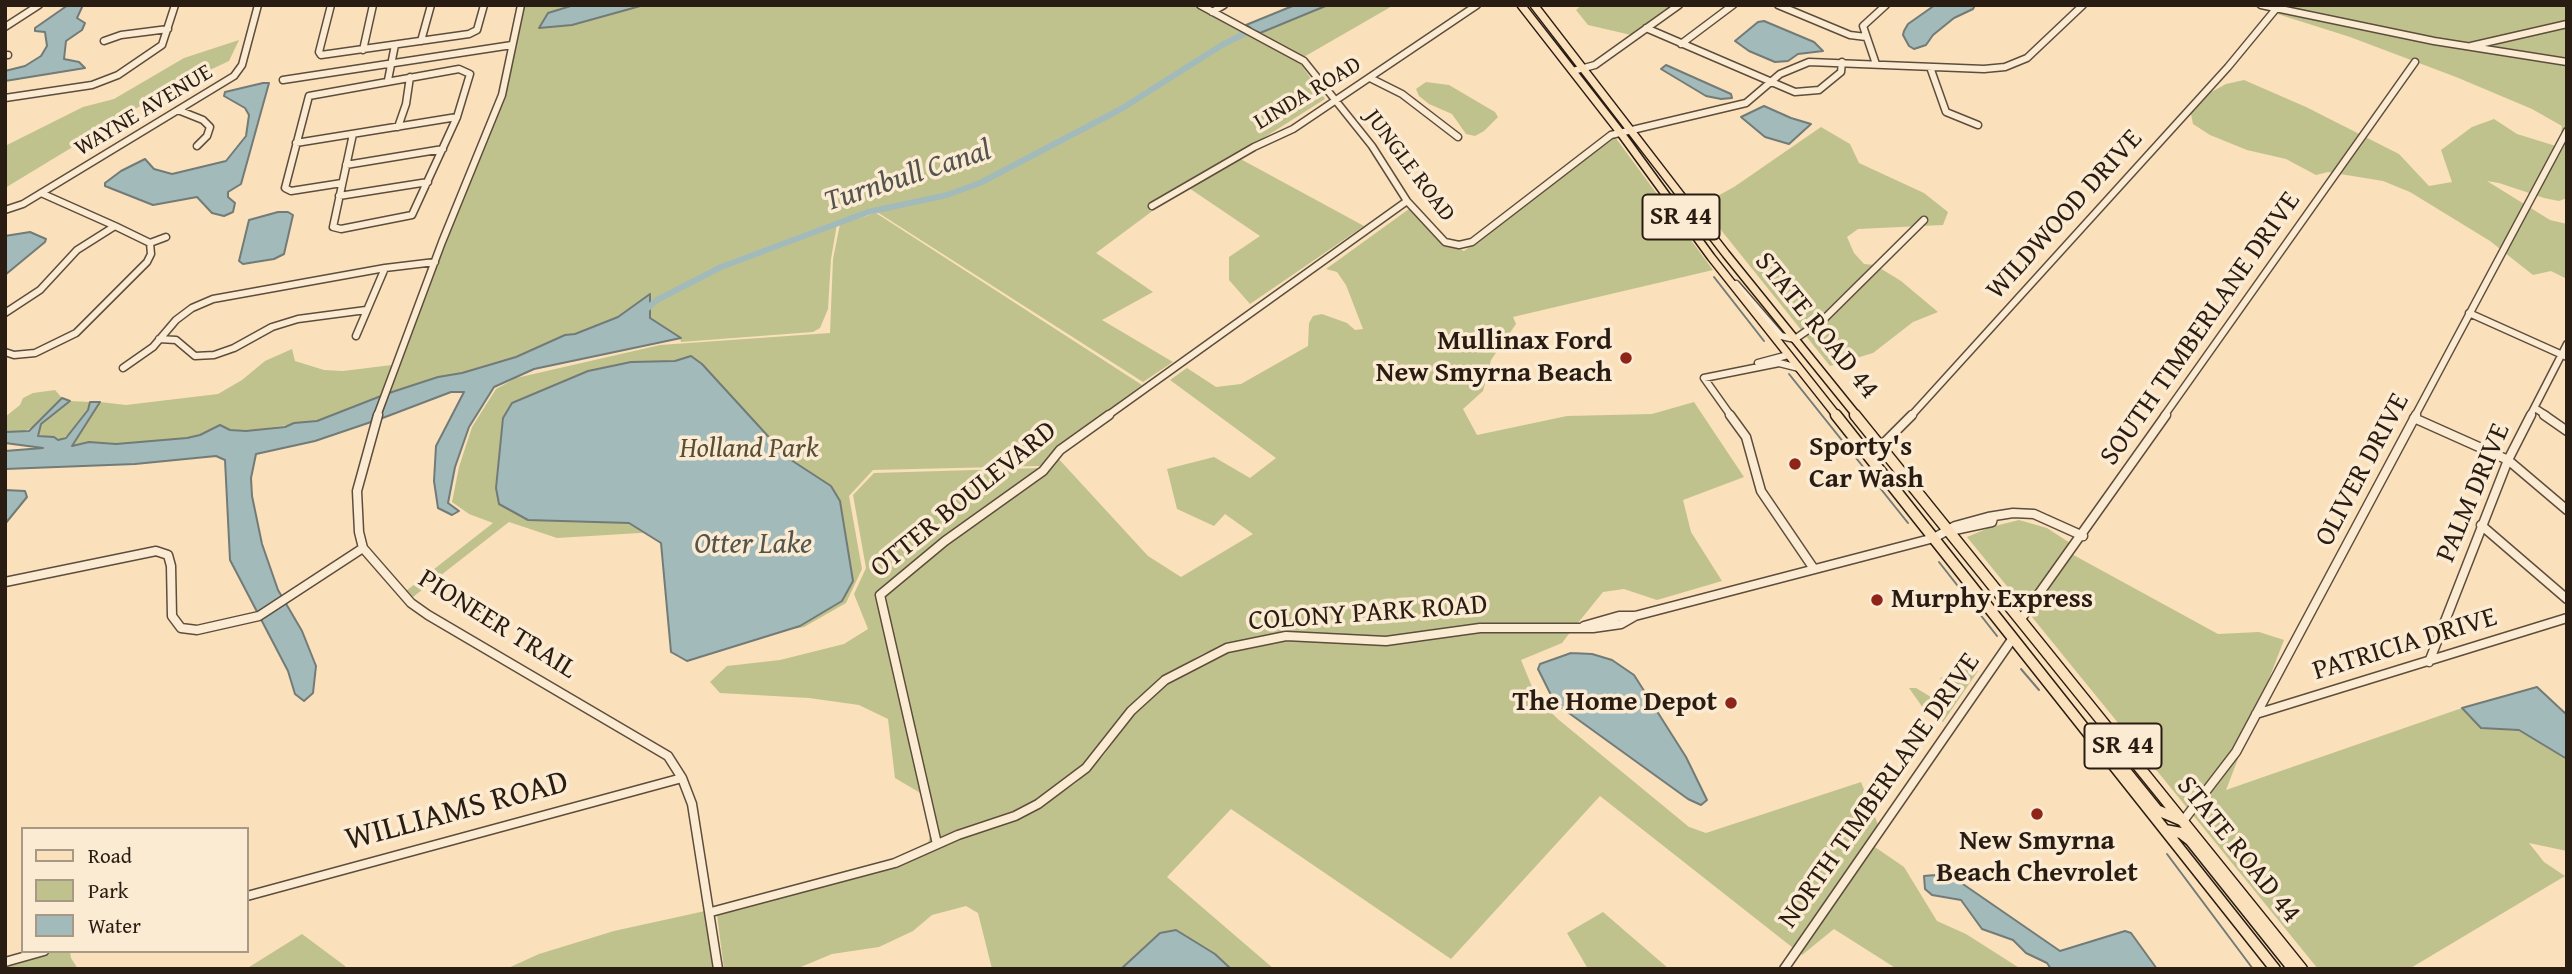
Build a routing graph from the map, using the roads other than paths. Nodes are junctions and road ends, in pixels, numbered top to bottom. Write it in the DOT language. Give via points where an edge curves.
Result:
graph roads {
  1 [pos="39,5"];
  2 [pos="175,5"];
  3 [pos="258,5"];
  4 [pos="331,5"];
  5 [pos="373,5"];
  6 [pos="431,5"];
  7 [pos="484,5"];
  8 [pos="521,5"];
  9 [pos="1200,5"];
  10 [pos="1224,5"];
  11 [pos="1477,5"];
  12 [pos="1521,5"];
  13 [pos="1534,5"];
  14 [pos="1679,5"];
  15 [pos="1733,5"];
  16 [pos="1778,5"];
  17 [pos="1886,5"];
  18 [pos="2082,5"];
  19 [pos="2261,5"];
  20 [pos="2275,10"];
  21 [pos="1212,12"];
  22 [pos="2567,24"];
  23 [pos="5,27"];
  24 [pos="1646,28"];
  25 [pos="169,29"];
  26 [pos="1866,37"];
  27 [pos="104,41"];
  28 [pos="421,41"];
  29 [pos="1682,44"];
  30 [pos="394,45"];
  31 [pos="512,45"];
  32 [pos="2467,47"];
  33 [pos="363,50"];
  34 [pos="1842,62"];
  35 [pos="2416,62"];
  36 [pos="2567,62"];
  37 [pos="391,63"];
  38 [pos="1876,64"];
  39 [pos="1930,67"];
  40 [pos="1585,69"];
  41 [pos="1573,71"];
  42 [pos="410,77"];
  43 [pos="1370,78"];
  44 [pos="283,80"];
  45 [pos="388,80"];
  46 [pos="1770,83"];
  47 [pos="1337,99"];
  48 [pos="6,100"];
  49 [pos="178,110"];
  50 [pos="457,117"];
  51 [pos="1979,125"];
  52 [pos="398,127"];
  53 [pos="1631,129"];
  54 [pos="2567,131"];
  55 [pos="1620,132"];
  56 [pos="353,134"];
  57 [pos="1458,137"];
  58 [pos="296,143"];
  59 [pos="197,146"];
  60 [pos="443,149"];
  61 [pos="346,165"];
  62 [pos="428,182"];
  63 [pos="342,183"];
  64 [pos="41,193"];
  65 [pos="339,196"];
  66 [pos="1407,201"];
  67 [pos="1152,206"];
  68 [pos="5,210"];
  69 [pos="1923,220"];
  70 [pos="115,226"];
  71 [pos="166,237"];
  72 [pos="150,243"];
  73 [pos="1714,260"];
  74 [pos="435,262"];
  75 [pos="385,268"];
  76 [pos="366,310"];
  77 [pos="5,313"];
  78 [pos="2469,313"];
  79 [pos="356,336"];
  80 [pos="159,339"];
  81 [pos="1796,339"];
  82 [pos="2567,344"];
  83 [pos="5,352"];
  84 [pos="1788,355"];
  85 [pos="2564,355"];
  86 [pos="123,368"];
  87 [pos="1799,368"];
  88 [pos="1731,372"];
  89 [pos="2535,408"];
  90 [pos="2414,418"];
  91 [pos="2567,431"];
  92 [pos="1879,443"];
  93 [pos="2508,460"];
  94 [pos="2567,510"];
  95 [pos="2481,525"];
  96 [pos="1950,531"];
  97 [pos="2083,536"];
  98 [pos="1934,538"];
  99 [pos="363,548"];
  100 [pos="1815,569"];
  101 [pos="5,582"];
  102 [pos="2567,599"];
  103 [pos="2567,618"];
  104 [pos="2021,619"];
  105 [pos="2013,638"];
  106 [pos="2429,662"];
  107 [pos="2256,713"];
  108 [pos="2083,728"];
  109 [pos="682,778"];
  110 [pos="2183,821"];
  111 [pos="2165,830"];
  112 [pos="937,845"];
  113 [pos="248,896"];
  114 [pos="711,912"];
  115 [pos="37,953"];
  116 [pos="5,962"];
  117 [pos="2273,966"];
  118 [pos="718,969"];
  119 [pos="1784,969"];
  120 [pos="2293,969"];
  121 [pos="2302,969"];
  1 -- 23 [label="street"];
  2 -- 25 [label="street"];
  3 -- 49 [label="street, WAYNE AVENUE" via="240,71"];
  4 -- 33 [label="street" via="318,52"];
  5 -- 33 [label="street"];
  6 -- 28 [label="street"];
  7 -- 28 [label="street" via="475,32"];
  8 -- 31 [label="street, PIONEER TRAIL"];
  9 -- 21 [label="street, JUNGLE ROAD"];
  10 -- 21 [label="street"];
  11 -- 43 [label="street, LINDA ROAD"];
  12 -- 41 [label="main road, STATE ROAD 44 / SR 44"];
  13 -- 40 [label="main road, STATE ROAD 44 / SR 44"];
  14 -- 24 [label="street"];
  15 -- 29 [label="street"];
  16 -- 26 [label="street" via="1850,35"];
  17 -- 26 [label="street" via="1865,22"];
  18 -- 39 [label="street, JUNGLE ROAD" via="2017,63 1984,69"];
  19 -- 20 [label="street"];
  20 -- 32 [label="street"];
  20 -- 92 [label="street, WILDWOOD DRIVE" via="1934,391"];
  21 -- 47 [label="street, JUNGLE ROAD" via="1304,61"];
  22 -- 32 [label="street"];
  24 -- 29 [label="street"];
  24 -- 40 [label="street"];
  25 -- 27 [label="street"];
  25 -- 48 [label="street" via="153,53 102,82"];
  26 -- 38 [label="street"];
  28 -- 30 [label="street"];
  29 -- 46 [label="street"];
  30 -- 33 [label="street"];
  30 -- 37 [label="street"];
  31 -- 37 [label="street"];
  31 -- 74 [label="street, PIONEER TRAIL" via="502,95"];
  32 -- 36 [label="street"];
  34 -- 38 [label="street, JUNGLE ROAD"];
  34 -- 46 [label="street, JUNGLE ROAD" via="1809,62"];
  34 -- 46 [label="street" via="1841,72 1814,93"];
  35 -- 97 [label="street, SOUTH TIMBERLANE DRIVE"];
  37 -- 44 [label="street"];
  37 -- 45 [label="street"];
  38 -- 39 [label="street, JUNGLE ROAD"];
  39 -- 51 [label="street" via="1946,112"];
  40 -- 41 [label="street"];
  40 -- 53 [label="main road, STATE ROAD 44 / SR 44"];
  41 -- 55 [label="main road, STATE ROAD 44 / SR 44"];
  42 -- 45 [label="street"];
  42 -- 50 [label="street" via="468,71"];
  42 -- 52 [label="street"];
  43 -- 47 [label="street, LINDA ROAD"];
  43 -- 57 [label="street" via="1402,94"];
  45 -- 58 [label="street" via="309,96"];
  46 -- 53 [label="street, JUNGLE ROAD" via="1735,107"];
  47 -- 66 [label="street, JUNGLE ROAD"];
  47 -- 67 [label="street, LINDA ROAD" via="1293,129"];
  49 -- 59 [label="street" via="210,127"];
  49 -- 64 [label="street, WAYNE AVENUE"];
  50 -- 52 [label="street"];
  50 -- 60 [label="street"];
  52 -- 56 [label="street"];
  53 -- 55 [label="street, JUNGLE ROAD"];
  53 -- 81 [label="main road, STATE ROAD 44 / SR 44"];
  54 -- 78 [label="street, OLIVER DRIVE"];
  55 -- 66 [label="street, JUNGLE ROAD" via="1466,244 1445,242"];
  55 -- 73 [label="main road, STATE ROAD 44 / SR 44"];
  56 -- 58 [label="street"];
  56 -- 61 [label="street"];
  58 -- 63 [label="street" via="285,188"];
  60 -- 61 [label="street"];
  60 -- 62 [label="street"];
  61 -- 63 [label="street"];
  62 -- 65 [label="street"];
  62 -- 65 [label="street" via="412,215 341,229 333,227"];
  63 -- 65 [label="street"];
  64 -- 68 [label="street, WAYNE AVENUE"];
  64 -- 70 [label="street"];
  66 -- 112 [label="street, OTTER BOULEVARD" via="1060,450 1043,471 945,541 880,595"];
  69 -- 81 [label="street" via="1825,318"];
  70 -- 72 [label="street"];
  70 -- 77 [label="street" via="77,250 40,290"];
  71 -- 72 [label="street"];
  72 -- 83 [label="street" via="147,262 76,333 34,353"];
  73 -- 81 [label="street" via="1781,336"];
  73 -- 84 [label="main road, STATE ROAD 44 / SR 44"];
  74 -- 75 [label="street"];
  74 -- 99 [label="street, PIONEER TRAIL" via="375,422 357,491"];
  75 -- 76 [label="street"];
  75 -- 80 [label="street" via="213,299 192,308"];
  76 -- 79 [label="street"];
  76 -- 80 [label="street" via="298,319 214,355 195,356 176,340"];
  78 -- 85 [label="street"];
  78 -- 90 [label="street, OLIVER DRIVE"];
  80 -- 86 [label="street"];
  81 -- 92 [label="main road, STATE ROAD 44 / SR 44"];
  82 -- 85 [label="street, PALM DRIVE"];
  84 -- 87 [label="main road, STATE ROAD 44 / SR 44"];
  84 -- 88 [label="street"];
  84 -- 92 [label="main road" via="1805,359"];
  85 -- 89 [label="street, PALM DRIVE"];
  87 -- 88 [label="street" via="1779,363"];
  87 -- 98 [label="main road, STATE ROAD 44 / SR 44"];
  88 -- 100 [label="street" via="1704,377 1746,437 1761,491"];
  89 -- 91 [label="street"];
  89 -- 93 [label="street, PALM DRIVE"];
  90 -- 93 [label="street"];
  90 -- 107 [label="street, OLIVER DRIVE"];
  92 -- 96 [label="main road, STATE ROAD 44 / SR 44"];
  93 -- 94 [label="street"];
  93 -- 95 [label="street, PALM DRIVE"];
  95 -- 102 [label="street"];
  95 -- 106 [label="street, PALM DRIVE"];
  96 -- 97 [label="street, COLONY PARK ROAD" via="2013,513 2034,514"];
  96 -- 98 [label="street, COLONY PARK ROAD"];
  96 -- 104 [label="main road, STATE ROAD 44 / SR 44"];
  97 -- 104 [label="street, SOUTH TIMBERLANE DRIVE"];
  98 -- 100 [label="street, COLONY PARK ROAD"];
  98 -- 105 [label="main road, STATE ROAD 44 / SR 44"];
  99 -- 101 [label="street" via="259,616 197,630 181,628 172,616 171,566 168,555 156,551"];
  99 -- 109 [label="street, PIONEER TRAIL" via="391,583 428,615 668,756"];
  100 -- 112 [label="street, COLONY PARK ROAD" via="1635,616 1622,624 1480,628 1385,641 1286,636 1227,648 1187,666 1150,692 1086,768 1056,793 1014,816"];
  103 -- 106 [label="street, PATRICIA DRIVE"];
  104 -- 110 [label="main road, STATE ROAD 44 / SR 44"];
  105 -- 108 [label="main road, STATE ROAD 44 / SR 44"];
  105 -- 119 [label="street, NORTH TIMBERLANE DRIVE"];
  106 -- 107 [label="street, PATRICIA DRIVE"];
  107 -- 110 [label="street, OLIVER DRIVE" via="2236,752"];
  108 -- 110 [label="main road" via="2095,734 2157,810"];
  108 -- 111 [label="main road, STATE ROAD 44 / SR 44"];
  109 -- 113 [label="street, WILLIAMS ROAD"];
  109 -- 114 [label="street, PIONEER TRAIL" via="692,804"];
  110 -- 121 [label="main road, STATE ROAD 44 / SR 44"];
  111 -- 117 [label="main road, STATE ROAD 44 / SR 44"];
  111 -- 120 [label="main road" via="2190,840"];
  112 -- 114 [label="street" via="895,863"];
  114 -- 118 [label="street, PIONEER TRAIL"];
  115 -- 116 [label="street"];
}
